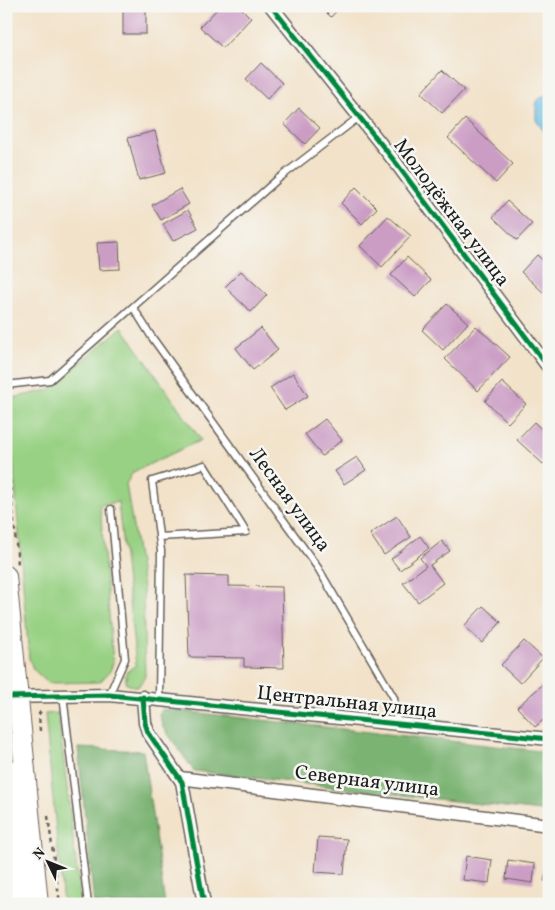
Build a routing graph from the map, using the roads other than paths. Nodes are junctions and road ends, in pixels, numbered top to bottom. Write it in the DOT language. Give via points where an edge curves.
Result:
graph roads {
  1 [pos="271,6"];
  2 [pos="359,117"];
  3 [pos="133,307"];
  4 [pos="549,368"];
  5 [pos="6,385"];
  6 [pos="111,509"];
  7 [pos="159,537"];
  8 [pos="6,576"];
  9 [pos="63,695"];
  10 [pos="110,695"];
  11 [pos="12,696"];
  12 [pos="143,697"];
  13 [pos="159,699"];
  14 [pos="397,722"];
  15 [pos="549,739"];
  16 [pos="6,768"];
  17 [pos="180,780"];
  18 [pos="549,825"];
  19 [pos="19,904"];
  20 [pos="38,904"];
  21 [pos="88,904"];
  22 [pos="204,904"];
  1 -- 2 [label="street, Молодёжная улица"];
  2 -- 3 [label="lane" via="278,179"];
  2 -- 4 [label="street, Молодёжная улица"];
  3 -- 5 [label="lane" via="50,380"];
  3 -- 14 [label="lane, Лесная улица" via="318,568 394,698"];
  6 -- 10 [label="lane" via="125,659"];
  7 -- 7 [label="lane" via="152,481 204,465 246,532"];
  7 -- 13 [label="lane"];
  8 -- 11 [label="main road"];
  9 -- 10 [label="street, Центральная улица"];
  9 -- 11 [label="street, Центральная улица"];
  9 -- 21 [label="lane"];
  10 -- 12 [label="street, Центральная улица"];
  11 -- 20 [label="main road"];
  12 -- 13 [label="street, Центральная улица"];
  12 -- 17 [label="street" via="148,732"];
  13 -- 14 [label="street, Центральная улица"];
  14 -- 15 [label="street, Центральная улица"];
  16 -- 19 [label="main road"];
  17 -- 18 [label="street, Северная улица"];
  17 -- 22 [label="street"];
}
